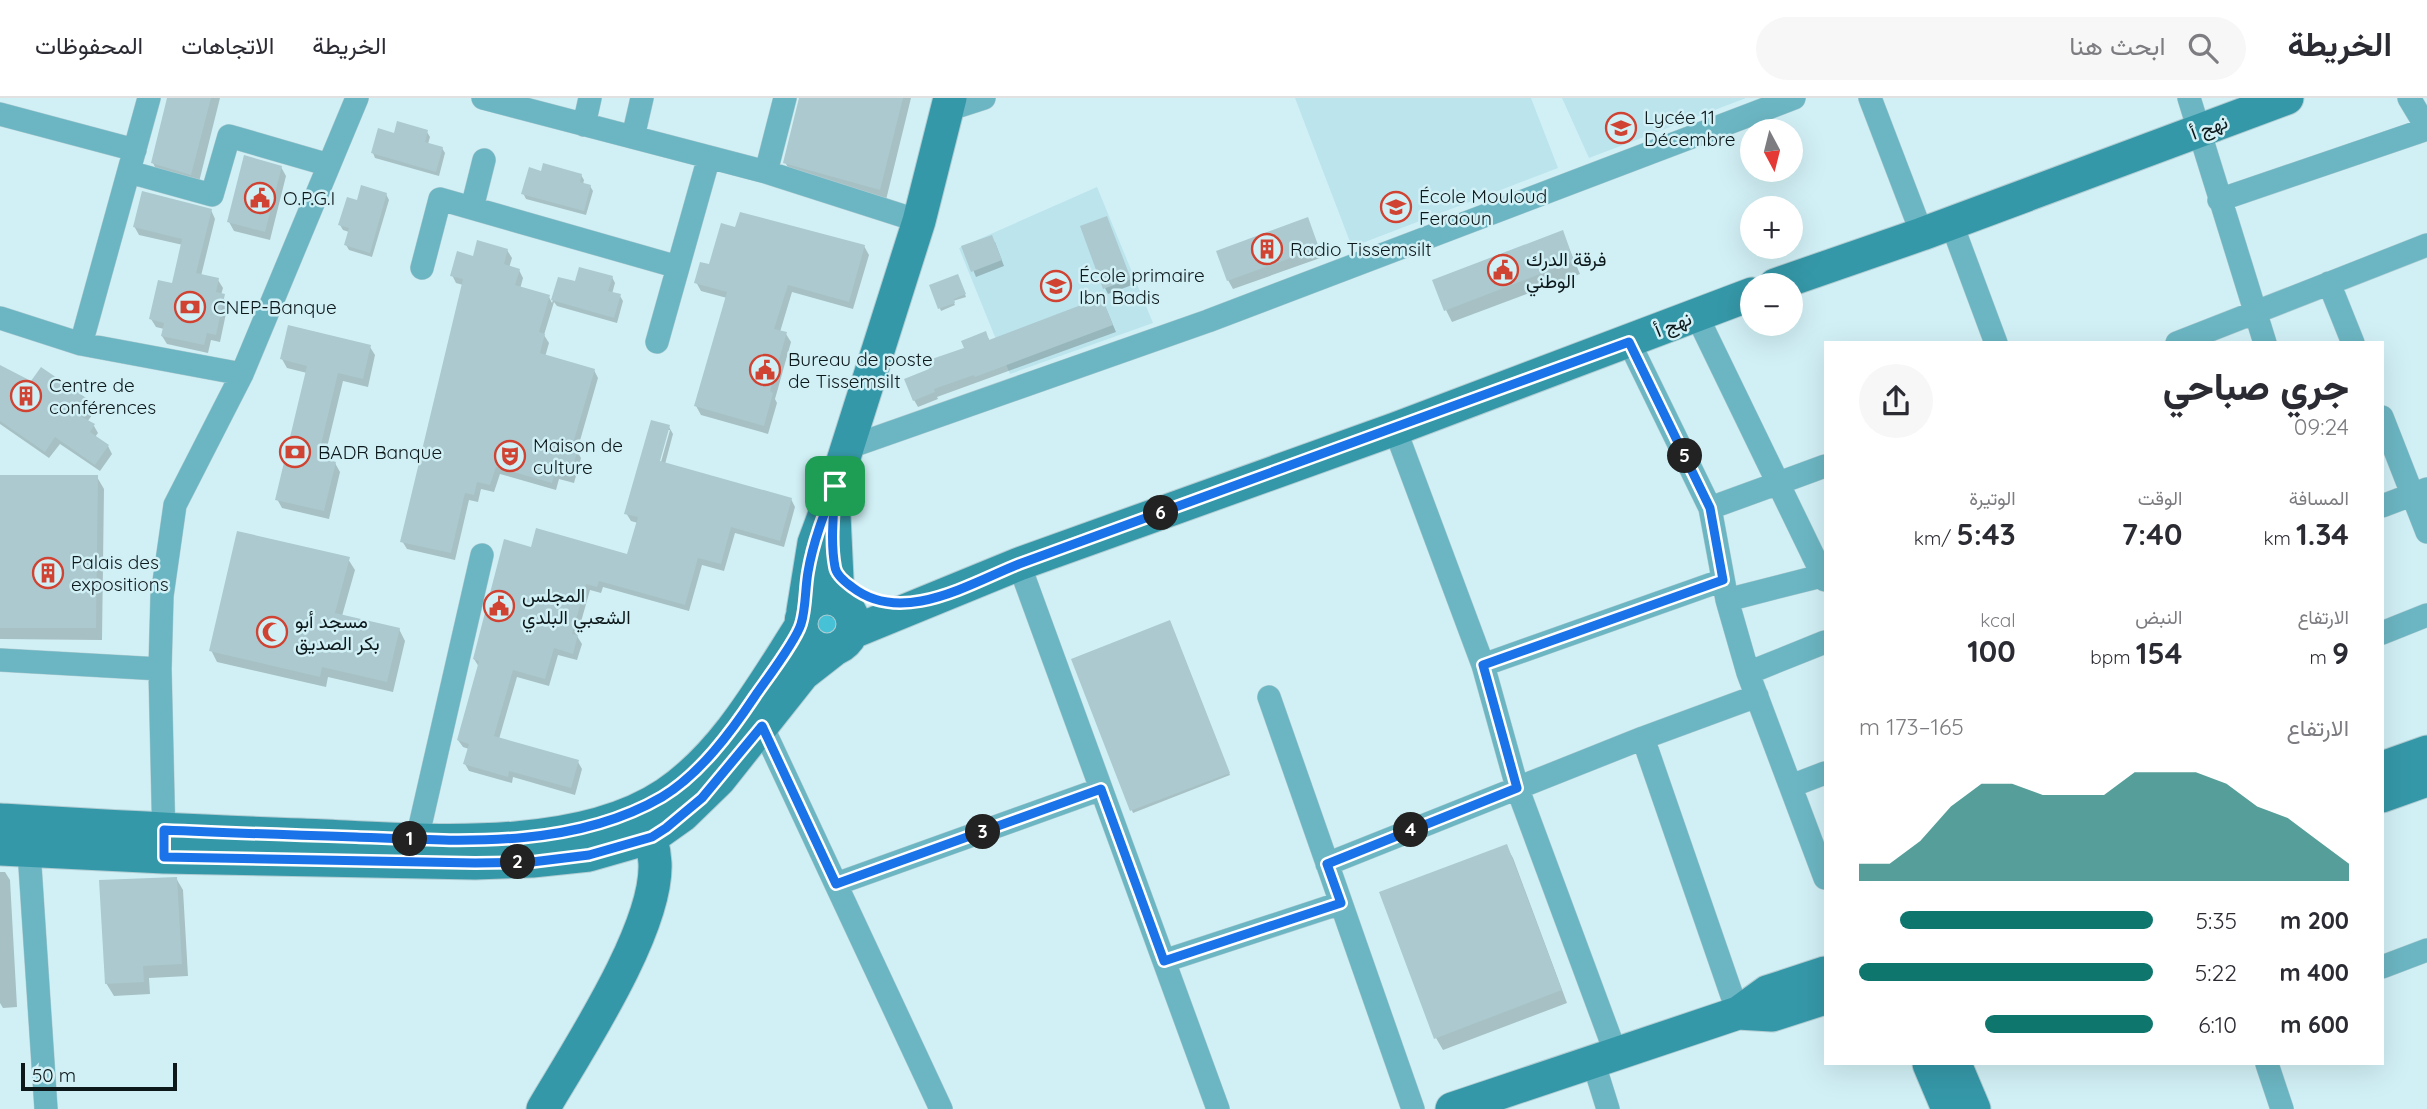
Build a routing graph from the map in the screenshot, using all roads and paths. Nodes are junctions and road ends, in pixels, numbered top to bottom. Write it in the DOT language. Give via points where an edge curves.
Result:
graph roads {
  1 [pos="149,98"];
  2 [pos="357,98"];
  3 [pos="483,98"];
  4 [pos="590,98"];
  5 [pos="642,98"];
  6 [pos="785,98"];
  7 [pos="984,98"];
  8 [pos="1794,98"];
  9 [pos="1870,98"];
  10 [pos="2189,98"];
  11 [pos="2287,98"];
  12 [pos="2409,98"];
  13 [pos="948,104"];
  14 [pos="0,114"];
  15 [pos="584,125"];
  16 [pos="2427,129"];
  17 [pos="2201,130"];
  18 [pos="633,137"];
  19 [pos="709,157"];
  20 [pos="484,160"];
  21 [pos="132,161"];
  22 [pos="329,165"];
  23 [pos="766,172"];
  24 [pos="2220,200"];
  25 [pos="472,208"];
  26 [pos="919,221"];
  27 [pos="1936,228"];
  28 [pos="2427,245"];
  29 [pos="678,267"];
  30 [pos="422,268"];
  31 [pos="1803,275"];
  32 [pos="2329,283"];
  33 [pos="1740,298"];
  34 [pos="2255,313"];
  35 [pos="1696,314"];
  36 [pos="0,318"];
  37 [pos="1995,341"];
  38 [pos="2183,341"];
  39 [pos="2264,341"];
  40 [pos="2352,341"];
  41 [pos="657,342"];
  42 [pos="1629,342"];
  43 [pos="81,344"];
  44 [pos="242,374"];
  45 [pos="2384,421"];
  46 [pos="1395,429"];
  47 [pos="847,449"];
  48 [pos="1824,466"];
  49 [pos="1779,483"];
  50 [pos="835,486"];
  51 [pos="2420,492"];
  52 [pos="2384,505"];
  53 [pos="1710,508"];
  54 [pos="2427,532"];
  55 [pos="482,555"];
  56 [pos="1019,564"];
  57 [pos="1824,575"];
  58 [pos="1824,577"];
  59 [pos="1725,590"];
  60 [pos="924,602"];
  61 [pos="841,611"];
  62 [pos="2427,615"];
  63 [pos="802,618"];
  64 [pos="2384,632"];
  65 [pos="1824,642"];
  66 [pos="0,660"];
  67 [pos="1483,665"];
  68 [pos="160,669"];
  69 [pos="1748,673"];
  70 [pos="1757,696"];
  71 [pos="1269,697"];
  72 [pos="762,726"];
  73 [pos="1643,738"];
  74 [pos="2427,752"];
  75 [pos="2384,767"];
  76 [pos="1824,773"];
  77 [pos="2427,780"];
  78 [pos="1791,786"];
  79 [pos="1517,788"];
  80 [pos="1101,789"];
  81 [pos="2384,795"];
  82 [pos="0,820"];
  83 [pos="646,823"];
  84 [pos="417,839"];
  85 [pos="164,844"];
  86 [pos="15,850"];
  87 [pos="1327,864"];
  88 [pos="1824,875"];
  89 [pos="836,884"];
  90 [pos="1341,903"];
  91 [pos="2427,950"];
  92 [pos="1164,961"];
  93 [pos="2384,966"];
  94 [pos="1824,973"];
  95 [pos="1824,998"];
  96 [pos="1738,1013"];
  97 [pos="1605,1058"];
  98 [pos="1929,1065"];
  99 [pos="1955,1065"];
  100 [pos="2267,1065"];
  101 [pos="46,1109"];
  102 [pos="543,1109"];
  103 [pos="942,1109"];
  104 [pos="1218,1109"];
  105 [pos="1413,1109"];
  106 [pos="1452,1109"];
  107 [pos="1608,1109"];
  108 [pos="1948,1109"];
  109 [pos="1974,1109"];
  110 [pos="2282,1109"];
  1 -- 21 [label="street"];
  2 -- 22 [label="street"];
  3 -- 15 [label="street"];
  4 -- 15 [label="street"];
  5 -- 18 [label="street"];
  6 -- 23 [label="street"];
  7 -- 13 [label="street"];
  8 -- 47 [label="street" via="1208,321"];
  9 -- 27 [label="street"];
  10 -- 17 [label="street"];
  11 -- 17 [label="main road, نهج أ"];
  12 -- 16 [label="street"];
  13 -- 26 [label="main road"];
  14 -- 21 [label="street"];
  15 -- 18 [label="street"];
  16 -- 24 [label="street"];
  17 -- 24 [label="street"];
  17 -- 27 [label="main road, نهج أ"];
  18 -- 19 [label="street"];
  19 -- 23 [label="street"];
  19 -- 29 [label="street"];
  20 -- 25 [label="street"];
  21 -- 22 [label="street" via="212,195 229,136"];
  21 -- 43 [label="street"];
  22 -- 44 [label="street"];
  23 -- 26 [label="street"];
  24 -- 34 [label="street"];
  25 -- 29 [label="street"];
  25 -- 30 [label="street" via="440,199"];
  26 -- 47 [label="main road"];
  27 -- 31 [label="main road, نهج أ"];
  27 -- 37 [label="street"];
  28 -- 32 [label="street"];
  29 -- 41 [label="street"];
  32 -- 34 [label="street"];
  32 -- 40 [label="street"];
  33 -- 35 [label="main road, نهج أ"];
  34 -- 38 [label="street"];
  34 -- 39 [label="street"];
  35 -- 42 [label="main road, نهج أ"];
  35 -- 49 [label="street"];
  36 -- 43 [label="street"];
  42 -- 46 [label="main road, نهج أ"];
  42 -- 53 [label="street"];
  43 -- 44 [label="street"];
  44 -- 68 [label="street" via="175,505 162,596"];
  45 -- 51 [label="street"];
  46 -- 56 [label="main road, نهج أ"];
  46 -- 67 [label="street"];
  47 -- 50 [label="main road"];
  48 -- 49 [label="street"];
  49 -- 53 [label="street"];
  49 -- 57 [label="street"];
  50 -- 61 [label="main road" via="833,525"];
  50 -- 63 [label="main road" via="814,543"];
  51 -- 52 [label="street"];
  51 -- 54 [label="street"];
  53 -- 59 [label="street"];
  55 -- 84 [label="street"];
  56 -- 60 [label="main road, نهج أ"];
  56 -- 80 [label="street"];
  58 -- 59 [label="street"];
  59 -- 67 [label="street"];
  59 -- 69 [label="street"];
  60 -- 61 [label="main road, نهج أ"];
  60 -- 61 [label="main road, نهج أ"];
  61 -- 63 [label="main road" via="832,598 817,599"];
  61 -- 63 [label="main road" via="819,650 802,634"];
  61 -- 72 [label="main road" via="803,674"];
  62 -- 64 [label="street"];
  63 -- 83 [label="main road" via="745,711 698,767 663,796"];
  65 -- 69 [label="street"];
  66 -- 68 [label="street"];
  67 -- 79 [label="street"];
  68 -- 85 [label="street"];
  69 -- 70 [label="street"];
  70 -- 73 [label="street"];
  70 -- 78 [label="street"];
  71 -- 87 [label="street"];
  72 -- 83 [label="main road" via="683,815"];
  72 -- 89 [label="street"];
  73 -- 79 [label="street"];
  73 -- 96 [label="street"];
  74 -- 75 [label="main road"];
  76 -- 78 [label="street"];
  77 -- 81 [label="main road"];
  78 -- 88 [label="street"];
  79 -- 87 [label="street"];
  79 -- 97 [label="street"];
  80 -- 89 [label="street"];
  80 -- 92 [label="street"];
  82 -- 85 [label="main road"];
  83 -- 84 [label="main road" via="596,825 549,835"];
  83 -- 85 [label="main road" via="589,855 532,862 475,863"];
  83 -- 102 [label="main road" via="655,866 644,917 617,978"];
  84 -- 85 [label="main road"];
  85 -- 86 [label="main road"];
  86 -- 101 [label="street"];
  87 -- 90 [label="street"];
  89 -- 103 [label="street"];
  90 -- 92 [label="street"];
  90 -- 105 [label="street"];
  91 -- 93 [label="street"];
  92 -- 104 [label="street"];
  94 -- 96 [label="main road" via="1767,992"];
  95 -- 96 [label="main road" via="1772,1015"];
  96 -- 97 [label="main road"];
  97 -- 106 [label="main road"];
  97 -- 107 [label="street"];
  98 -- 108 [label="main road"];
  99 -- 109 [label="main road"];
  100 -- 110 [label="street"];
}
